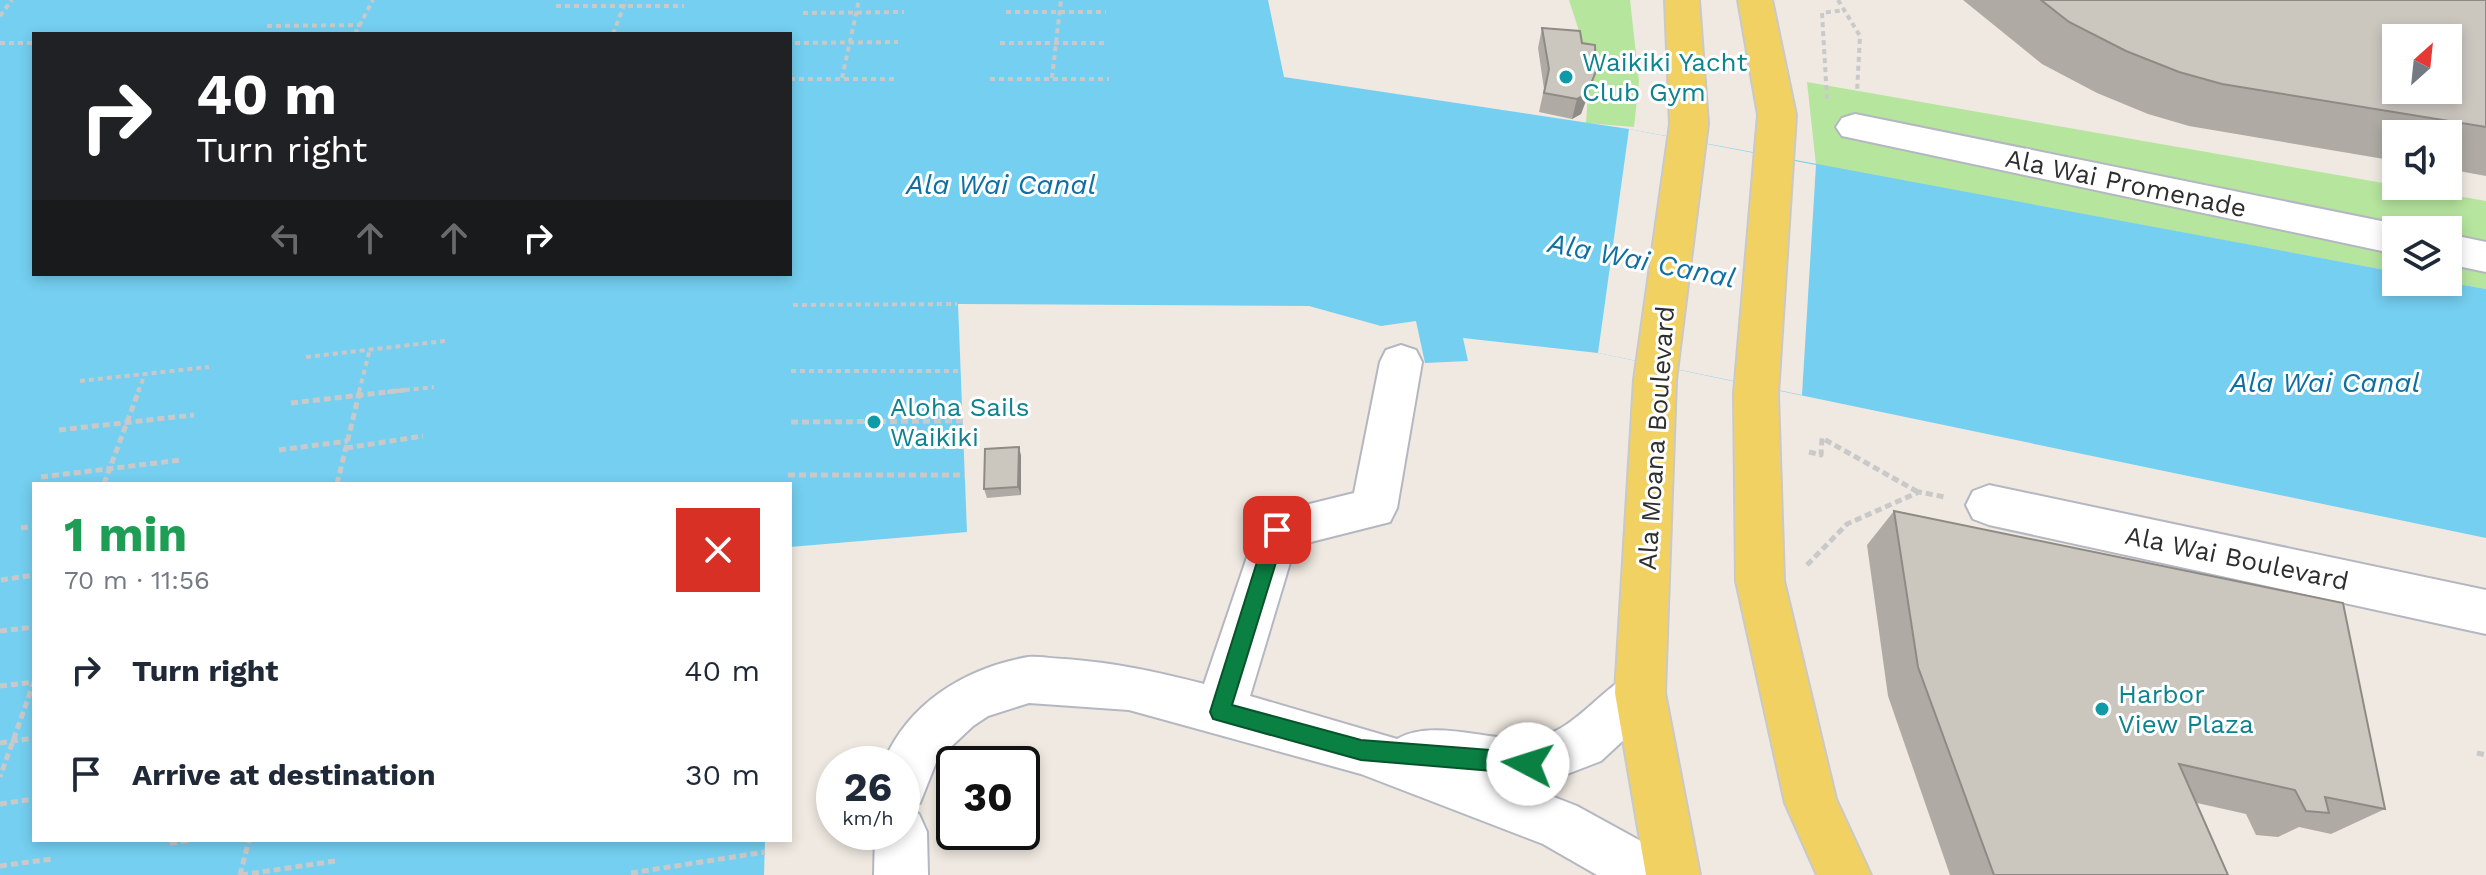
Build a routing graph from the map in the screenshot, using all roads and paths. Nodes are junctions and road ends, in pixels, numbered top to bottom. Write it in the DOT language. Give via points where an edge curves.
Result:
graph roads {
  1 [pos="12,0"];
  2 [pos="373,0"];
  3 [pos="859,0"];
  4 [pos="1061,0"];
  5 [pos="1682,0"];
  6 [pos="1755,0"];
  7 [pos="1838,0"];
  8 [pos="625,3"];
  9 [pos="556,6"];
  10 [pos="684,6"];
  11 [pos="1847,10"];
  12 [pos="857,12"];
  13 [pos="904,12"];
  14 [pos="1006,12"];
  15 [pos="1059,12"];
  16 [pos="1106,12"];
  17 [pos="803,13"];
  18 [pos="0,16"];
  19 [pos="360,25"];
  20 [pos="267,26"];
  21 [pos="356,32"];
  22 [pos="614,32"];
  23 [pos="898,42"];
  24 [pos="1056,42"];
  25 [pos="0,43"];
  26 [pos="32,43"];
  27 [pos="795,43"];
  28 [pos="850,43"];
  29 [pos="1000,43"];
  30 [pos="1104,43"];
  31 [pos="842,78"];
  32 [pos="1052,78"];
  33 [pos="792,79"];
  34 [pos="897,79"];
  35 [pos="990,79"];
  36 [pos="1109,79"];
  37 [pos="1841,116"];
  38 [pos="2382,236"];
  39 [pos="2462,252"];
  40 [pos="2486,257"];
  41 [pos="957,304"];
  42 [pos="793,305"];
  43 [pos="445,341"];
  44 [pos="370,349"];
  45 [pos="306,357"];
  46 [pos="1401,362"];
  47 [pos="209,367"];
  48 [pos="791,371"];
  49 [pos="960,371"];
  50 [pos="145,374"];
  51 [pos="80,381"];
  52 [pos="434,387"];
  53 [pos="359,396"];
  54 [pos="291,403"];
  55 [pos="194,415"];
  56 [pos="963,421"];
  57 [pos="125,422"];
  58 [pos="791,422"];
  59 [pos="59,430"];
  60 [pos="423,436"];
  61 [pos="347,445"];
  62 [pos="279,450"];
  63 [pos="1809,452"];
  64 [pos="181,460"];
  65 [pos="109,470"];
  66 [pos="788,475"];
  67 [pos="965,475"];
  68 [pos="41,477"];
  69 [pos="105,482"];
  70 [pos="338,482"];
  71 [pos="1919,492"];
  72 [pos="1989,505"];
  73 [pos="32,526"];
  74 [pos="21,528"];
  75 [pos="1804,568"];
  76 [pos="32,575"];
  77 [pos="1,580"];
  78 [pos="2486,612"];
  79 [pos="32,627"];
  80 [pos="0,631"];
  81 [pos="32,682"];
  82 [pos="0,686"];
  83 [pos="32,687"];
  84 [pos="1640,693"];
  85 [pos="1220,712"];
  86 [pos="32,738"];
  87 [pos="12,741"];
  88 [pos="0,743"];
  89 [pos="918,746"];
  90 [pos="1361,750"];
  91 [pos="2477,753"];
  92 [pos="2486,755"];
  93 [pos="0,777"];
  94 [pos="32,799"];
  95 [pos="0,804"];
  96 [pos="177,842"];
  97 [pos="249,842"];
  98 [pos="170,843"];
  99 [pos="901,850"];
  100 [pos="765,852"];
  101 [pos="52,859"];
  102 [pos="335,861"];
  103 [pos="0,866"];
  104 [pos="631,873"];
  105 [pos="241,875"];
  106 [pos="901,875"];
  107 [pos="1649,875"];
  108 [pos="1673,875"];
  109 [pos="1844,875"];
  1 -- 18 [label="path"];
  2 -- 19 [label="path"];
  3 -- 12 [label="path"];
  4 -- 15 [label="path"];
  5 -- 84 [label="main road, Ala Moana Boulevard" via="1689,124 1655,380"];
  6 -- 109 [label="main road" via="1777,115 1756,394 1760,581 1811,803"];
  7 -- 11 [label="path"];
  8 -- 9 [label="path"];
  8 -- 10 [label="path"];
  8 -- 22 [label="path"];
  11 -- 37 [label="path" via="1860,36"];
  11 -- 37 [label="path" via="1822,13"];
  12 -- 13 [label="path"];
  12 -- 17 [label="path"];
  12 -- 28 [label="path"];
  14 -- 15 [label="path"];
  15 -- 16 [label="path"];
  15 -- 24 [label="path"];
  19 -- 20 [label="path"];
  19 -- 21 [label="path"];
  23 -- 28 [label="path"];
  24 -- 29 [label="path"];
  24 -- 30 [label="path"];
  24 -- 32 [label="path"];
  25 -- 26 [label="path"];
  27 -- 28 [label="path"];
  28 -- 31 [label="path"];
  31 -- 33 [label="path"];
  31 -- 34 [label="path"];
  32 -- 35 [label="path"];
  32 -- 36 [label="path"];
  37 -- 38 [label="street, Ala Wai Promenade"];
  39 -- 40 [label="street"];
  41 -- 42 [label="path"];
  43 -- 44 [label="path"];
  44 -- 45 [label="path"];
  44 -- 53 [label="path"];
  46 -- 85 [label="street" via="1374,508 1277,530"];
  47 -- 50 [label="path"];
  48 -- 49 [label="path"];
  50 -- 51 [label="path"];
  50 -- 57 [label="path"];
  52 -- 53 [label="path"];
  53 -- 54 [label="path"];
  53 -- 61 [label="path"];
  55 -- 57 [label="path"];
  56 -- 58 [label="path"];
  57 -- 59 [label="path"];
  57 -- 65 [label="path"];
  60 -- 61 [label="path"];
  61 -- 62 [label="path"];
  61 -- 70 [label="path"];
  63 -- 71 [label="path" via="1821,455 1822,438"];
  64 -- 65 [label="path"];
  65 -- 68 [label="path"];
  65 -- 69 [label="path"];
  66 -- 67 [label="path"];
  71 -- 72 [label="path"];
  71 -- 75 [label="path" via="1847,524"];
  72 -- 78 [label="street, Ala Wai Boulevard"];
  73 -- 74 [label="path"];
  76 -- 77 [label="path"];
  79 -- 80 [label="path"];
  81 -- 82 [label="path"];
  83 -- 87 [label="path"];
  84 -- 90 [label="street" via="1583,744 1528,764"];
  84 -- 108 [label="main road, Ala Moana Boulevard"];
  85 -- 89 [label="street" via="1129,687 1029,680 975,697"];
  85 -- 90 [label="street"];
  86 -- 87 [label="path"];
  87 -- 88 [label="path"];
  87 -- 93 [label="path"];
  90 -- 107 [label="street" via="1559,824"];
  91 -- 92 [label="path"];
  94 -- 95 [label="path"];
  96 -- 98 [label="path"];
  97 -- 105 [label="path"];
  99 -- 106 [label="street"];
  100 -- 104 [label="path"];
  101 -- 103 [label="path"];
  102 -- 105 [label="path"];
}
